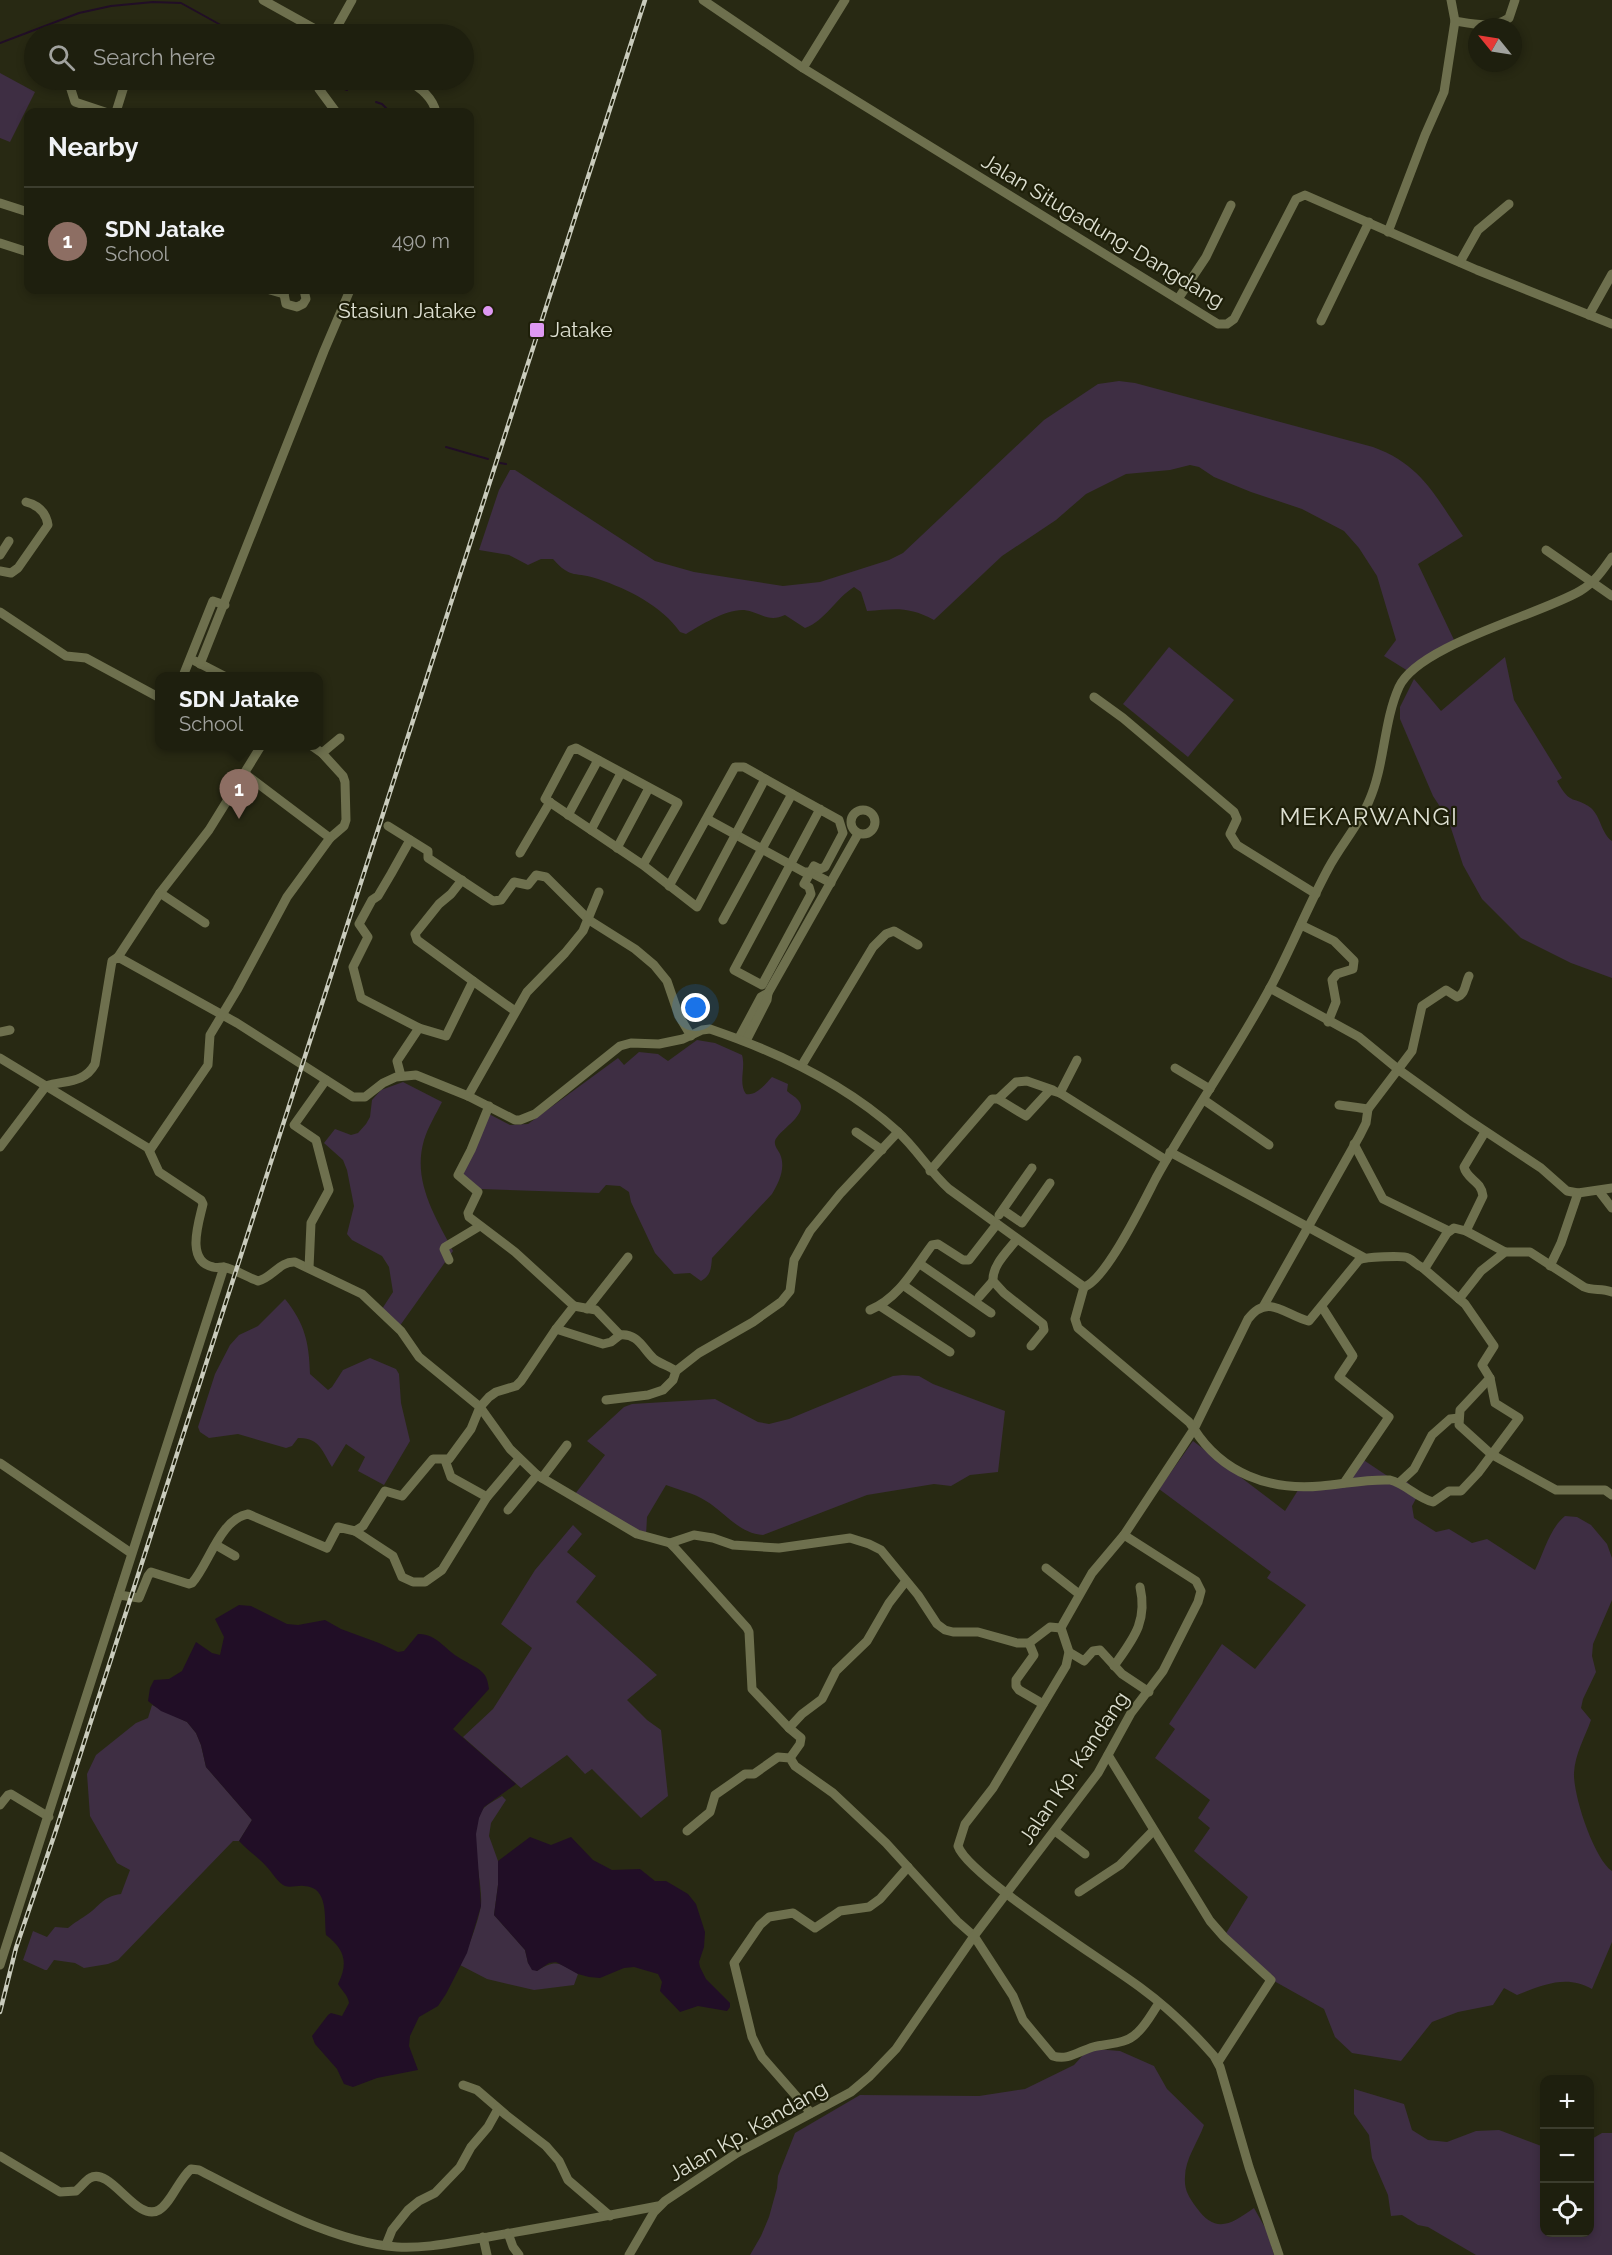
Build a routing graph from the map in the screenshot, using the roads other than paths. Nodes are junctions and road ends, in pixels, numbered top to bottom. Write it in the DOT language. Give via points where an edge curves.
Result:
graph roads {
  1 [pos="263,0"];
  2 [pos="352,0"];
  3 [pos="703,0"];
  4 [pos="845,0"];
  5 [pos="1451,0"];
  6 [pos="1515,0"];
  7 [pos="1455,21"];
  8 [pos="306,24"];
  9 [pos="339,24"];
  10 [pos="803,68"];
  11 [pos="71,90"];
  12 [pos="123,90"];
  13 [pos="320,90"];
  14 [pos="421,90"];
  15 [pos="93,108"];
  16 [pos="117,108"];
  17 [pos="333,108"];
  18 [pos="435,108"];
  19 [pos="0,202"];
  20 [pos="1509,204"];
  21 [pos="1232,205"];
  22 [pos="24,211"];
  23 [pos="1368,222"];
  24 [pos="1388,232"];
  25 [pos="0,243"];
  26 [pos="24,251"];
  27 [pos="1460,262"];
  28 [pos="1612,274"];
  29 [pos="285,294"];
  30 [pos="305,294"];
  31 [pos="348,294"];
  32 [pos="1178,299"];
  33 [pos="1589,315"];
  34 [pos="1321,321"];
  35 [pos="1612,324"];
  36 [pos="26,502"];
  37 [pos="9,541"];
  38 [pos="1546,550"];
  39 [pos="0,555"];
  40 [pos="1612,557"];
  41 [pos="0,571"];
  42 [pos="1592,583"];
  43 [pos="1612,596"];
  44 [pos="225,605"];
  45 [pos="0,612"];
  46 [pos="190,658"];
  47 [pos="200,664"];
  48 [pos="185,672"];
  49 [pos="216,672"];
  50 [pos="155,695"];
  51 [pos="1094,697"];
  52 [pos="340,738"];
  53 [pos="258,750"];
  54 [pos="318,750"];
  55 [pos="322,753"];
  56 [pos="598,760"];
  57 [pos="244,773"];
  58 [pos="621,773"];
  59 [pos="765,779"];
  60 [pos="649,788"];
  61 [pos="792,794"];
  62 [pos="550,802"];
  63 [pos="820,809"];
  64 [pos="568,814"];
  65 [pos="706,819"];
  66 [pos="388,826"];
  67 [pos="591,830"];
  68 [pos="858,834"];
  69 [pos="735,835"];
  70 [pos="330,838"];
  71 [pos="410,840"];
  72 [pos="617,848"];
  73 [pos="762,849"];
  74 [pos="520,853"];
  75 [pos="643,865"];
  76 [pos="790,865"];
  77 [pos="807,874"];
  78 [pos="462,880"];
  79 [pos="830,885"];
  80 [pos="669,886"];
  81 [pos="599,892"];
  82 [pos="160,893"];
  83 [pos="1316,894"];
  84 [pos="589,920"];
  85 [pos="723,920"];
  86 [pos="205,922"];
  87 [pos="1301,925"];
  88 [pos="918,945"];
  89 [pos="118,957"];
  90 [pos="1468,976"];
  91 [pos="473,981"];
  92 [pos="1270,988"];
  93 [pos="515,1011"];
  94 [pos="222,1015"];
  95 [pos="1328,1022"];
  96 [pos="419,1028"];
  97 [pos="691,1036"];
  98 [pos="743,1040"];
  99 [pos="0,1058"];
  100 [pos="1077,1060"];
  101 [pos="802,1065"];
  102 [pos="1175,1068"];
  103 [pos="1399,1070"];
  104 [pos="401,1076"];
  105 [pos="326,1080"];
  106 [pos="46,1086"];
  107 [pos="1210,1089"];
  108 [pos="1057,1092"];
  109 [pos="468,1096"];
  110 [pos="998,1099"];
  111 [pos="1203,1100"];
  112 [pos="1339,1105"];
  113 [pos="489,1106"];
  114 [pos="1368,1109"];
  115 [pos="1485,1131"];
  116 [pos="856,1132"];
  117 [pos="898,1132"];
  118 [pos="1354,1144"];
  119 [pos="1269,1145"];
  120 [pos="0,1147"];
  121 [pos="150,1150"];
  122 [pos="882,1150"];
  123 [pos="1168,1156"];
  124 [pos="1032,1168"];
  125 [pos="930,1171"];
  126 [pos="1050,1183"];
  127 [pos="1612,1188"];
  128 [pos="1599,1191"];
  129 [pos="1578,1193"];
  130 [pos="1612,1208"];
  131 [pos="1003,1210"];
  132 [pos="996,1223"];
  133 [pos="480,1226"];
  134 [pos="1307,1227"];
  135 [pos="1449,1231"];
  136 [pos="1466,1231"];
  137 [pos="1017,1239"];
  138 [pos="1505,1252"];
  139 [pos="628,1257"];
  140 [pos="1363,1257"];
  141 [pos="449,1260"];
  142 [pos="920,1263"];
  143 [pos="1550,1266"];
  144 [pos="224,1267"];
  145 [pos="1423,1268"];
  146 [pos="309,1269"];
  147 [pos="993,1281"];
  148 [pos="903,1285"];
  149 [pos="1084,1287"];
  150 [pos="1611,1290"];
  151 [pos="979,1298"];
  152 [pos="1459,1299"];
  153 [pos="574,1306"];
  154 [pos="880,1306"];
  155 [pos="1263,1307"];
  156 [pos="1322,1307"];
  157 [pos="587,1309"];
  158 [pos="870,1310"];
  159 [pos="991,1313"];
  160 [pos="556,1329"];
  161 [pos="971,1333"];
  162 [pos="620,1335"];
  163 [pos="1032,1346"];
  164 [pos="950,1352"];
  165 [pos="676,1371"];
  166 [pos="1490,1378"];
  167 [pos="606,1400"];
  168 [pos="480,1407"];
  169 [pos="1459,1418"];
  170 [pos="1194,1429"];
  171 [pos="567,1445"];
  172 [pos="1491,1454"];
  173 [pos="519,1459"];
  174 [pos="445,1460"];
  175 [pos="0,1463"];
  176 [pos="539,1476"];
  177 [pos="1344,1483"];
  178 [pos="1399,1483"];
  179 [pos="1610,1490"];
  180 [pos="487,1497"];
  181 [pos="508,1510"];
  182 [pos="356,1531"];
  183 [pos="1124,1534"];
  184 [pos="669,1543"];
  185 [pos="216,1545"];
  186 [pos="131,1553"];
  187 [pos="234,1556"];
  188 [pos="1046,1568"];
  189 [pos="906,1581"];
  190 [pos="1140,1587"];
  191 [pos="1079,1594"];
  192 [pos="119,1595"];
  193 [pos="1060,1628"];
  194 [pos="1029,1643"];
  195 [pos="1069,1652"];
  196 [pos="1114,1666"];
  197 [pos="1149,1692"];
  198 [pos="1043,1704"];
  199 [pos="789,1728"];
  200 [pos="1108,1755"];
  201 [pos="790,1758"];
  202 [pos="0,1805"];
  203 [pos="49,1816"];
  204 [pos="687,1831"];
  205 [pos="1055,1831"];
  206 [pos="1153,1831"];
  207 [pos="1085,1854"];
  208 [pos="908,1867"];
  209 [pos="1079,1892"];
  210 [pos="1008,1894"];
  211 [pos="974,1936"];
  212 [pos="0,1965"];
  213 [pos="1159,2003"];
  214 [pos="1218,2062"];
  215 [pos="463,2085"];
  216 [pos="498,2109"];
  217 [pos="811,2113"];
  218 [pos="0,2156"];
  219 [pos="658,2206"];
  220 [pos="610,2216"];
  221 [pos="508,2233"];
  222 [pos="483,2237"];
  223 [pos="386,2245"];
  224 [pos="396,2251"];
  225 [pos="488,2255"];
  226 [pos="519,2255"];
  227 [pos="630,2255"];
  228 [pos="1279,2255"];
  1 -- 8 [label="street"];
  2 -- 9 [label="street"];
  3 -- 10 [label="street, Jalan Situgadung-Dangdang"];
  4 -- 10 [label="street"];
  5 -- 7 [label="street"];
  6 -- 7 [label="street" via="1509,18 1500,23"];
  7 -- 24 [label="street" via="1444,92"];
  10 -- 32 [label="street, Jalan Situgadung-Dangdang"];
  11 -- 15 [label="street" via="75,102"];
  12 -- 16 [label="street"];
  13 -- 17 [label="street"];
  14 -- 18 [label="street"];
  19 -- 22 [label="street"];
  20 -- 27 [label="street" via="1478,230"];
  21 -- 32 [label="street" via="1206,257"];
  23 -- 24 [label="street, Jalan Situgadung-Dangdang"];
  23 -- 32 [label="street, Jalan Situgadung-Dangdang" via="1300,195 1234,319 1218,324"];
  23 -- 34 [label="street"];
  24 -- 27 [label="street, Jalan Situgadung-Dangdang"];
  25 -- 26 [label="street"];
  27 -- 33 [label="street, Jalan Situgadung-Dangdang"];
  28 -- 33 [label="street"];
  29 -- 30 [label="street" via="286,304 297,308 306,299"];
  31 -- 44 [label="street"];
  33 -- 35 [label="street, Jalan Situgadung-Dangdang"];
  36 -- 41 [label="street" via="42,509 48,525 18,568 11,573"];
  37 -- 39 [label="street"];
  38 -- 42 [label="street"];
  40 -- 42 [label="street"];
  42 -- 43 [label="street"];
  42 -- 83 [label="street" via="1571,596 1471,637 1408,674 1399,687 1369,802"];
  44 -- 46 [label="street" via="213,601"];
  44 -- 47 [label="street"];
  45 -- 50 [label="street" via="66,656 86,658"];
  46 -- 47 [label="street"];
  46 -- 48 [label="street"];
  47 -- 49 [label="street"];
  51 -- 83 [label="street" via="1234,813 1237,819 1230,834 1234,842"];
  52 -- 55 [label="street"];
  53 -- 57 [label="street"];
  54 -- 55 [label="street"];
  55 -- 70 [label="street" via="345,782 346,820"];
  56 -- 58 [label="street"];
  56 -- 62 [label="street" via="576,748 571,750 545,799"];
  56 -- 64 [label="street"];
  57 -- 70 [label="street"];
  57 -- 82 [label="street" via="209,830"];
  58 -- 60 [label="street"];
  58 -- 67 [label="street"];
  59 -- 61 [label="street"];
  59 -- 65 [label="street" via="744,767 735,767"];
  59 -- 69 [label="street"];
  60 -- 72 [label="street"];
  60 -- 75 [label="street" via="678,803"];
  61 -- 63 [label="street"];
  61 -- 73 [label="street"];
  62 -- 64 [label="street"];
  62 -- 74 [label="street"];
  63 -- 76 [label="street"];
  63 -- 77 [label="street" via="839,820 843,833 825,867 814,866"];
  64 -- 67 [label="street"];
  65 -- 69 [label="street"];
  65 -- 80 [label="street"];
  66 -- 71 [label="street"];
  67 -- 72 [label="street"];
  68 -- 79 [label="street"];
  69 -- 73 [label="street"];
  69 -- 80 [label="street" via="697,907"];
  70 -- 94 [label="street" via="287,897"];
  71 -- 78 [label="street" via="428,851 428,858"];
  71 -- 96 [label="street" via="359,924 368,937 353,967 361,998"];
  72 -- 75 [label="street"];
  73 -- 76 [label="street"];
  73 -- 85 [label="street"];
  75 -- 80 [label="street"];
  76 -- 77 [label="street"];
  76 -- 77 [label="street" via="734,970 762,984 811,894 804,884"];
  77 -- 79 [label="street"];
  78 -- 84 [label="street" via="493,901 501,900 514,882 528,885 536,875 546,877"];
  78 -- 91 [label="street" via="415,934 417,940"];
  79 -- 98 [label="street"];
  81 -- 84 [label="street"];
  82 -- 86 [label="street"];
  82 -- 89 [label="street"];
  83 -- 87 [label="street"];
  84 -- 93 [label="street"];
  84 -- 97 [label="street" via="654,965 667,981"];
  87 -- 92 [label="street"];
  87 -- 95 [label="street" via="1334,941 1354,963 1352,970 1337,974 1332,980 1336,1002"];
  88 -- 101 [label="street" via="894,931 880,939"];
  89 -- 94 [label="street"];
  89 -- 106 [label="street" via="112,961 95,1064 84,1077"];
  90 -- 103 [label="street" via="1460,996 1444,990 1422,1006 1414,1049"];
  91 -- 93 [label="street"];
  91 -- 96 [label="street" via="449,1034"];
  92 -- 95 [label="street"];
  92 -- 107 [label="street"];
  93 -- 109 [label="street"];
  94 -- 105 [label="street"];
  94 -- 121 [label="street" via="208,1039 208,1065"];
  95 -- 103 [label="street" via="1359,1037"];
  96 -- 104 [label="street" via="397,1061"];
  97 -- 98 [label="street" via="706,1028"];
  97 -- 113 [label="street" via="659,1044 620,1046 535,1114 520,1120 510,1119"];
  98 -- 101 [label="street"];
  99 -- 106 [label="street"];
  100 -- 108 [label="street"];
  101 -- 117 [label="street" via="846,1092"];
  102 -- 107 [label="street"];
  103 -- 114 [label="street"];
  103 -- 115 [label="street"];
  104 -- 105 [label="street" via="389,1079 360,1098"];
  104 -- 109 [label="street" via="416,1075"];
  105 -- 146 [label="street" via="294,1125 316,1140 329,1190 311,1223"];
  106 -- 120 [label="street"];
  106 -- 121 [label="street"];
  107 -- 111 [label="street"];
  108 -- 110 [label="street" via="1027,1081 1016,1082"];
  108 -- 110 [label="street" via="1046,1092 1026,1116"];
  108 -- 123 [label="street"];
  109 -- 113 [label="street"];
  110 -- 125 [label="street" via="990,1101"];
  111 -- 119 [label="street"];
  111 -- 123 [label="street"];
  112 -- 114 [label="street"];
  113 -- 133 [label="street" via="458,1175 478,1192 468,1213"];
  114 -- 118 [label="street" via="1366,1123"];
  115 -- 129 [label="street" via="1568,1191"];
  115 -- 136 [label="street" via="1464,1167 1479,1184 1483,1196"];
  116 -- 122 [label="street"];
  117 -- 122 [label="street"];
  117 -- 125 [label="street"];
  118 -- 134 [label="street"];
  118 -- 135 [label="street" via="1383,1199"];
  121 -- 144 [label="street" via="159,1172 201,1200 198,1255 212,1267"];
  122 -- 165 [label="street" via="810,1231 794,1260 791,1288 785,1298"];
  123 -- 134 [label="street"];
  123 -- 149 [label="street" via="1108,1262 1095,1280"];
  124 -- 131 [label="street"];
  125 -- 132 [label="street"];
  126 -- 131 [label="street" via="1022,1223"];
  127 -- 128 [label="street"];
  128 -- 129 [label="street"];
  128 -- 130 [label="street"];
  129 -- 143 [label="street"];
  131 -- 132 [label="street"];
  132 -- 137 [label="street"];
  132 -- 142 [label="street" via="969,1260 936,1244 930,1246"];
  133 -- 141 [label="street" via="445,1247"];
  133 -- 153 [label="street"];
  134 -- 140 [label="street"];
  134 -- 155 [label="street"];
  135 -- 136 [label="street"];
  135 -- 145 [label="street"];
  136 -- 138 [label="street"];
  137 -- 147 [label="street" via="998,1263"];
  137 -- 149 [label="street"];
  138 -- 143 [label="street" via="1530,1252"];
  138 -- 152 [label="street" via="1481,1271"];
  139 -- 157 [label="street"];
  140 -- 145 [label="street" via="1405,1256"];
  140 -- 156 [label="street"];
  142 -- 148 [label="street"];
  142 -- 159 [label="street"];
  143 -- 150 [label="street" via="1590,1290"];
  144 -- 146 [label="street" via="258,1281 291,1262"];
  144 -- 186 [label="street"];
  145 -- 152 [label="street"];
  146 -- 168 [label="street" via="362,1294 401,1331 419,1358"];
  147 -- 151 [label="street"];
  147 -- 163 [label="street" via="1045,1326"];
  148 -- 154 [label="street"];
  148 -- 161 [label="street"];
  149 -- 170 [label="street" via="1075,1319 1078,1328"];
  152 -- 166 [label="street" via="1494,1346 1482,1365"];
  153 -- 157 [label="street"];
  153 -- 160 [label="street"];
  154 -- 158 [label="street"];
  154 -- 164 [label="street"];
  155 -- 156 [label="street" via="1276,1307 1308,1321"];
  155 -- 170 [label="street" via="1248,1319"];
  156 -- 177 [label="street" via="1353,1356 1339,1377 1389,1417"];
  157 -- 162 [label="street" via="596,1310"];
  160 -- 162 [label="street" via="603,1344"];
  160 -- 168 [label="street" via="521,1381 496,1392"];
  162 -- 165 [label="street" via="640,1342 654,1359"];
  165 -- 167 [label="street" via="663,1390"];
  166 -- 169 [label="street" via="1460,1410"];
  166 -- 172 [label="street" via="1494,1403 1519,1418"];
  168 -- 173 [label="street"];
  168 -- 174 [label="street" via="471,1429"];
  169 -- 172 [label="street" via="1459,1425"];
  169 -- 178 [label="street" via="1450,1419 1432,1435 1413,1469"];
  170 -- 177 [label="street" via="1215,1455 1260,1482 1301,1487"];
  170 -- 183 [label="street"];
  171 -- 176 [label="street"];
  172 -- 178 [label="street" via="1461,1491 1449,1491 1433,1502"];
  172 -- 179 [label="street" via="1556,1491"];
  173 -- 176 [label="street"];
  173 -- 180 [label="street"];
  174 -- 180 [label="street" via="451,1477"];
  174 -- 182 [label="street" via="433,1459 402,1496 385,1491"];
  175 -- 186 [label="street"];
  176 -- 181 [label="street"];
  176 -- 184 [label="street" via="637,1534"];
  177 -- 178 [label="street" via="1380,1479"];
  180 -- 182 [label="street" via="442,1570 425,1582 402,1577 393,1557"];
  182 -- 185 [label="street" via="338,1527 327,1548 248,1514 231,1521"];
  183 -- 191 [label="street"];
  183 -- 197 [label="street, Jalan Kp. Kandang" via="1201,1588 1200,1598 1168,1664"];
  184 -- 189 [label="street" via="693,1535 739,1546 787,1548 850,1538 881,1550"];
  184 -- 199 [label="street" via="747,1628 752,1689"];
  185 -- 187 [label="street"];
  185 -- 192 [label="street" via="192,1583 152,1572 139,1599"];
  186 -- 192 [label="street"];
  188 -- 191 [label="street"];
  189 -- 194 [label="street" via="945,1630 978,1632"];
  189 -- 199 [label="street" via="867,1641 836,1671 822,1699"];
  190 -- 196 [label="street" via="1140,1626"];
  191 -- 193 [label="street"];
  192 -- 203 [label="street"];
  193 -- 194 [label="street" via="1050,1627"];
  193 -- 195 [label="street"];
  194 -- 198 [label="street" via="1034,1654 1016,1686"];
  195 -- 196 [label="street" via="1084,1662 1100,1650"];
  195 -- 198 [label="street"];
  196 -- 197 [label="street"];
  197 -- 200 [label="street, Jalan Kp. Kandang" via="1125,1722"];
  198 -- 210 [label="street" via="993,1788 971,1813 959,1840 960,1852 966,1859"];
  199 -- 201 [label="street" via="801,1738"];
  200 -- 205 [label="street, Jalan Kp. Kandang"];
  200 -- 206 [label="street"];
  201 -- 204 [label="street" via="778,1757 715,1795 710,1812"];
  201 -- 208 [label="street" via="795,1766 833,1793"];
  202 -- 203 [label="street" via="11,1794"];
  203 -- 212 [label="street"];
  205 -- 207 [label="street"];
  205 -- 210 [label="street, Jalan Kp. Kandang"];
  206 -- 209 [label="street" via="1120,1865"];
  206 -- 214 [label="street" via="1216,1928 1271,1980"];
  208 -- 211 [label="street"];
  208 -- 217 [label="street" via="868,1907 840,1911 814,1928 793,1913 769,1917 734,1963 752,2037 762,2057"];
  210 -- 211 [label="street, Jalan Kp. Kandang"];
  210 -- 213 [label="street"];
  211 -- 213 [label="street" via="1013,1996 1023,2020 1053,2056 1064,2058 1128,2039"];
  211 -- 217 [label="street, Jalan Kp. Kandang" via="896,2049 851,2092"];
  213 -- 214 [label="street"];
  214 -- 228 [label="street"];
  215 -- 216 [label="street" via="477,2090"];
  216 -- 220 [label="street" via="546,2146 568,2180"];
  216 -- 223 [label="street" via="460,2167 435,2193 408,2210"];
  217 -- 219 [label="street, Jalan Kp. Kandang" via="737,2153"];
  218 -- 223 [label="street" via="60,2192 76,2191 98,2176 148,2212 162,2207 191,2169 199,2170 309,2223"];
  219 -- 220 [label="street"];
  219 -- 227 [label="street, Jalan Kp. Kandang"];
  220 -- 221 [label="street"];
  221 -- 222 [label="street"];
  221 -- 226 [label="street"];
  222 -- 224 [label="street"];
  222 -- 225 [label="street"];
  223 -- 224 [label="street"];
}
